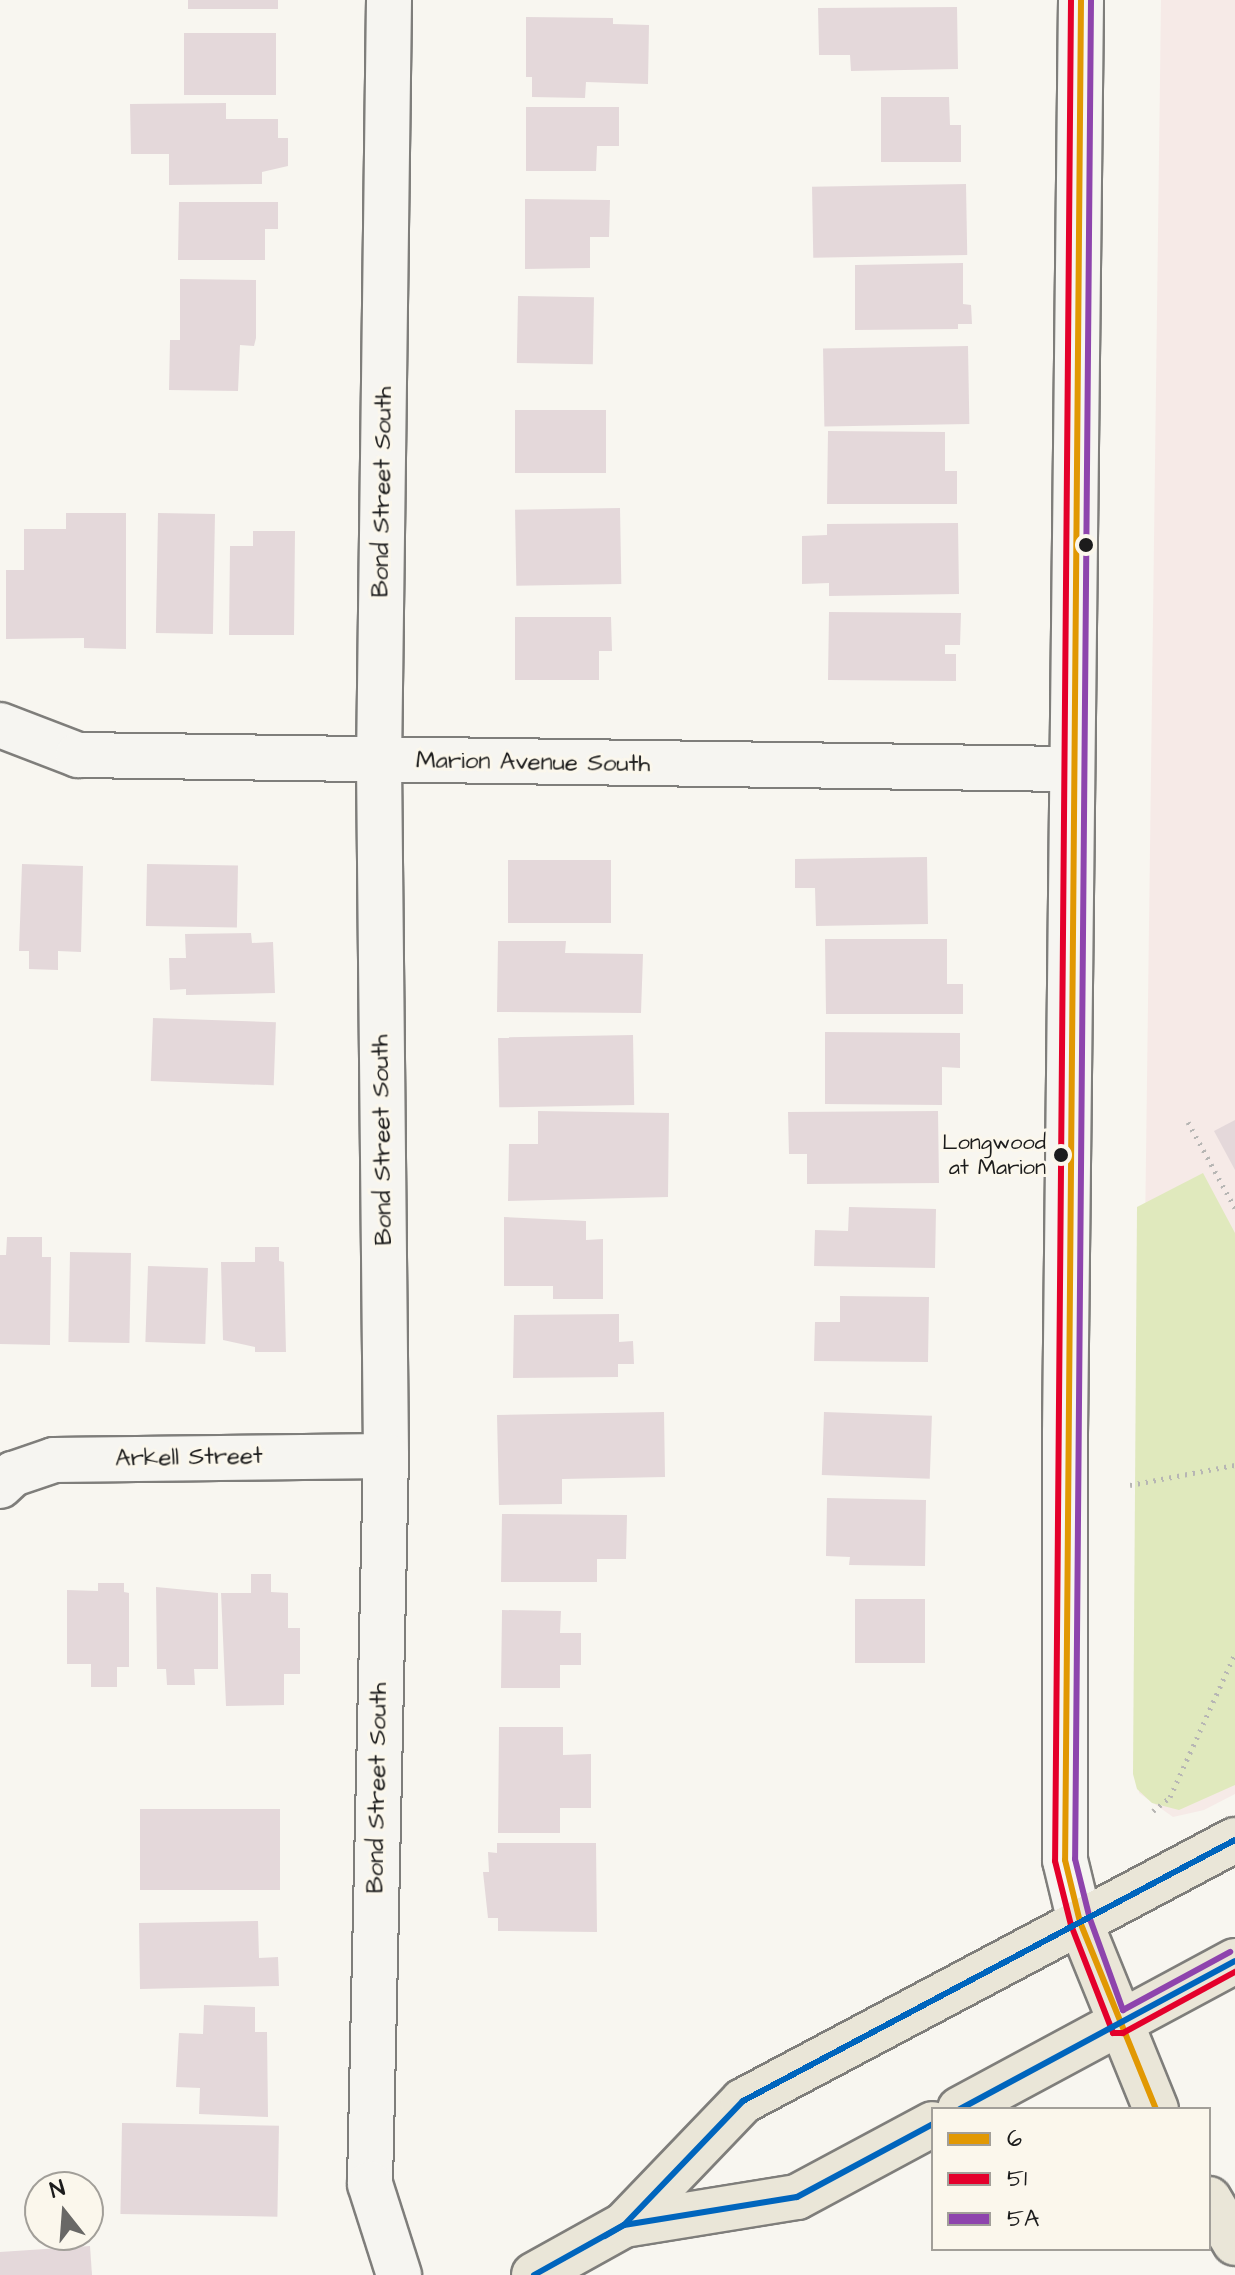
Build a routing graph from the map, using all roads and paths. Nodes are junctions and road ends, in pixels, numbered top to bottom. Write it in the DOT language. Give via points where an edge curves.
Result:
graph roads {
  1 [pos="389,0"];
  2 [pos="1081,0"];
  3 [pos="0,725"];
  4 [pos="379,762"];
  5 [pos="1072,769"];
  6 [pos="1188,1122"];
  7 [pos="1235,1208"];
  8 [pos="386,1456"];
  9 [pos="1235,1465"];
  10 [pos="1130,1485"];
  11 [pos="0,1486"];
  12 [pos="1235,1654"];
  13 [pos="1153,1811"];
  14 [pos="1235,1840"];
  15 [pos="1080,1922"];
  16 [pos="1235,1961"];
  17 [pos="1118,2024"];
  18 [pos="964,2107"];
  19 [pos="1155,2107"];
  20 [pos="931,2125"];
  21 [pos="1211,2202"];
  22 [pos="624,2225"];
  23 [pos="1235,2243"];
  24 [pos="399,2275"];
  25 [pos="534,2275"];
  1 -- 4 [label="street, Bond Street South"];
  2 -- 5 [label="street"];
  3 -- 4 [label="street, Marion Avenue South" via="78,755"];
  4 -- 5 [label="street, Marion Avenue South"];
  4 -- 8 [label="street, Bond Street South"];
  5 -- 15 [label="street" via="1065,1860"];
  6 -- 7 [label="path"];
  8 -- 11 [label="street, Arkell Street" via="54,1460 13,1474"];
  8 -- 24 [label="street, Bond Street South" via="370,2184"];
  9 -- 10 [label="path"];
  12 -- 13 [label="path" via="1170,1797"];
  14 -- 15 [label="main road"];
  15 -- 17 [label="main road"];
  15 -- 22 [label="main road" via="743,2101"];
  16 -- 17 [label="main road"];
  17 -- 18 [label="main road"];
  17 -- 19 [label="main road"];
  20 -- 22 [label="main road" via="797,2197"];
  21 -- 23 [label="main road"];
  22 -- 25 [label="main road"];
}
